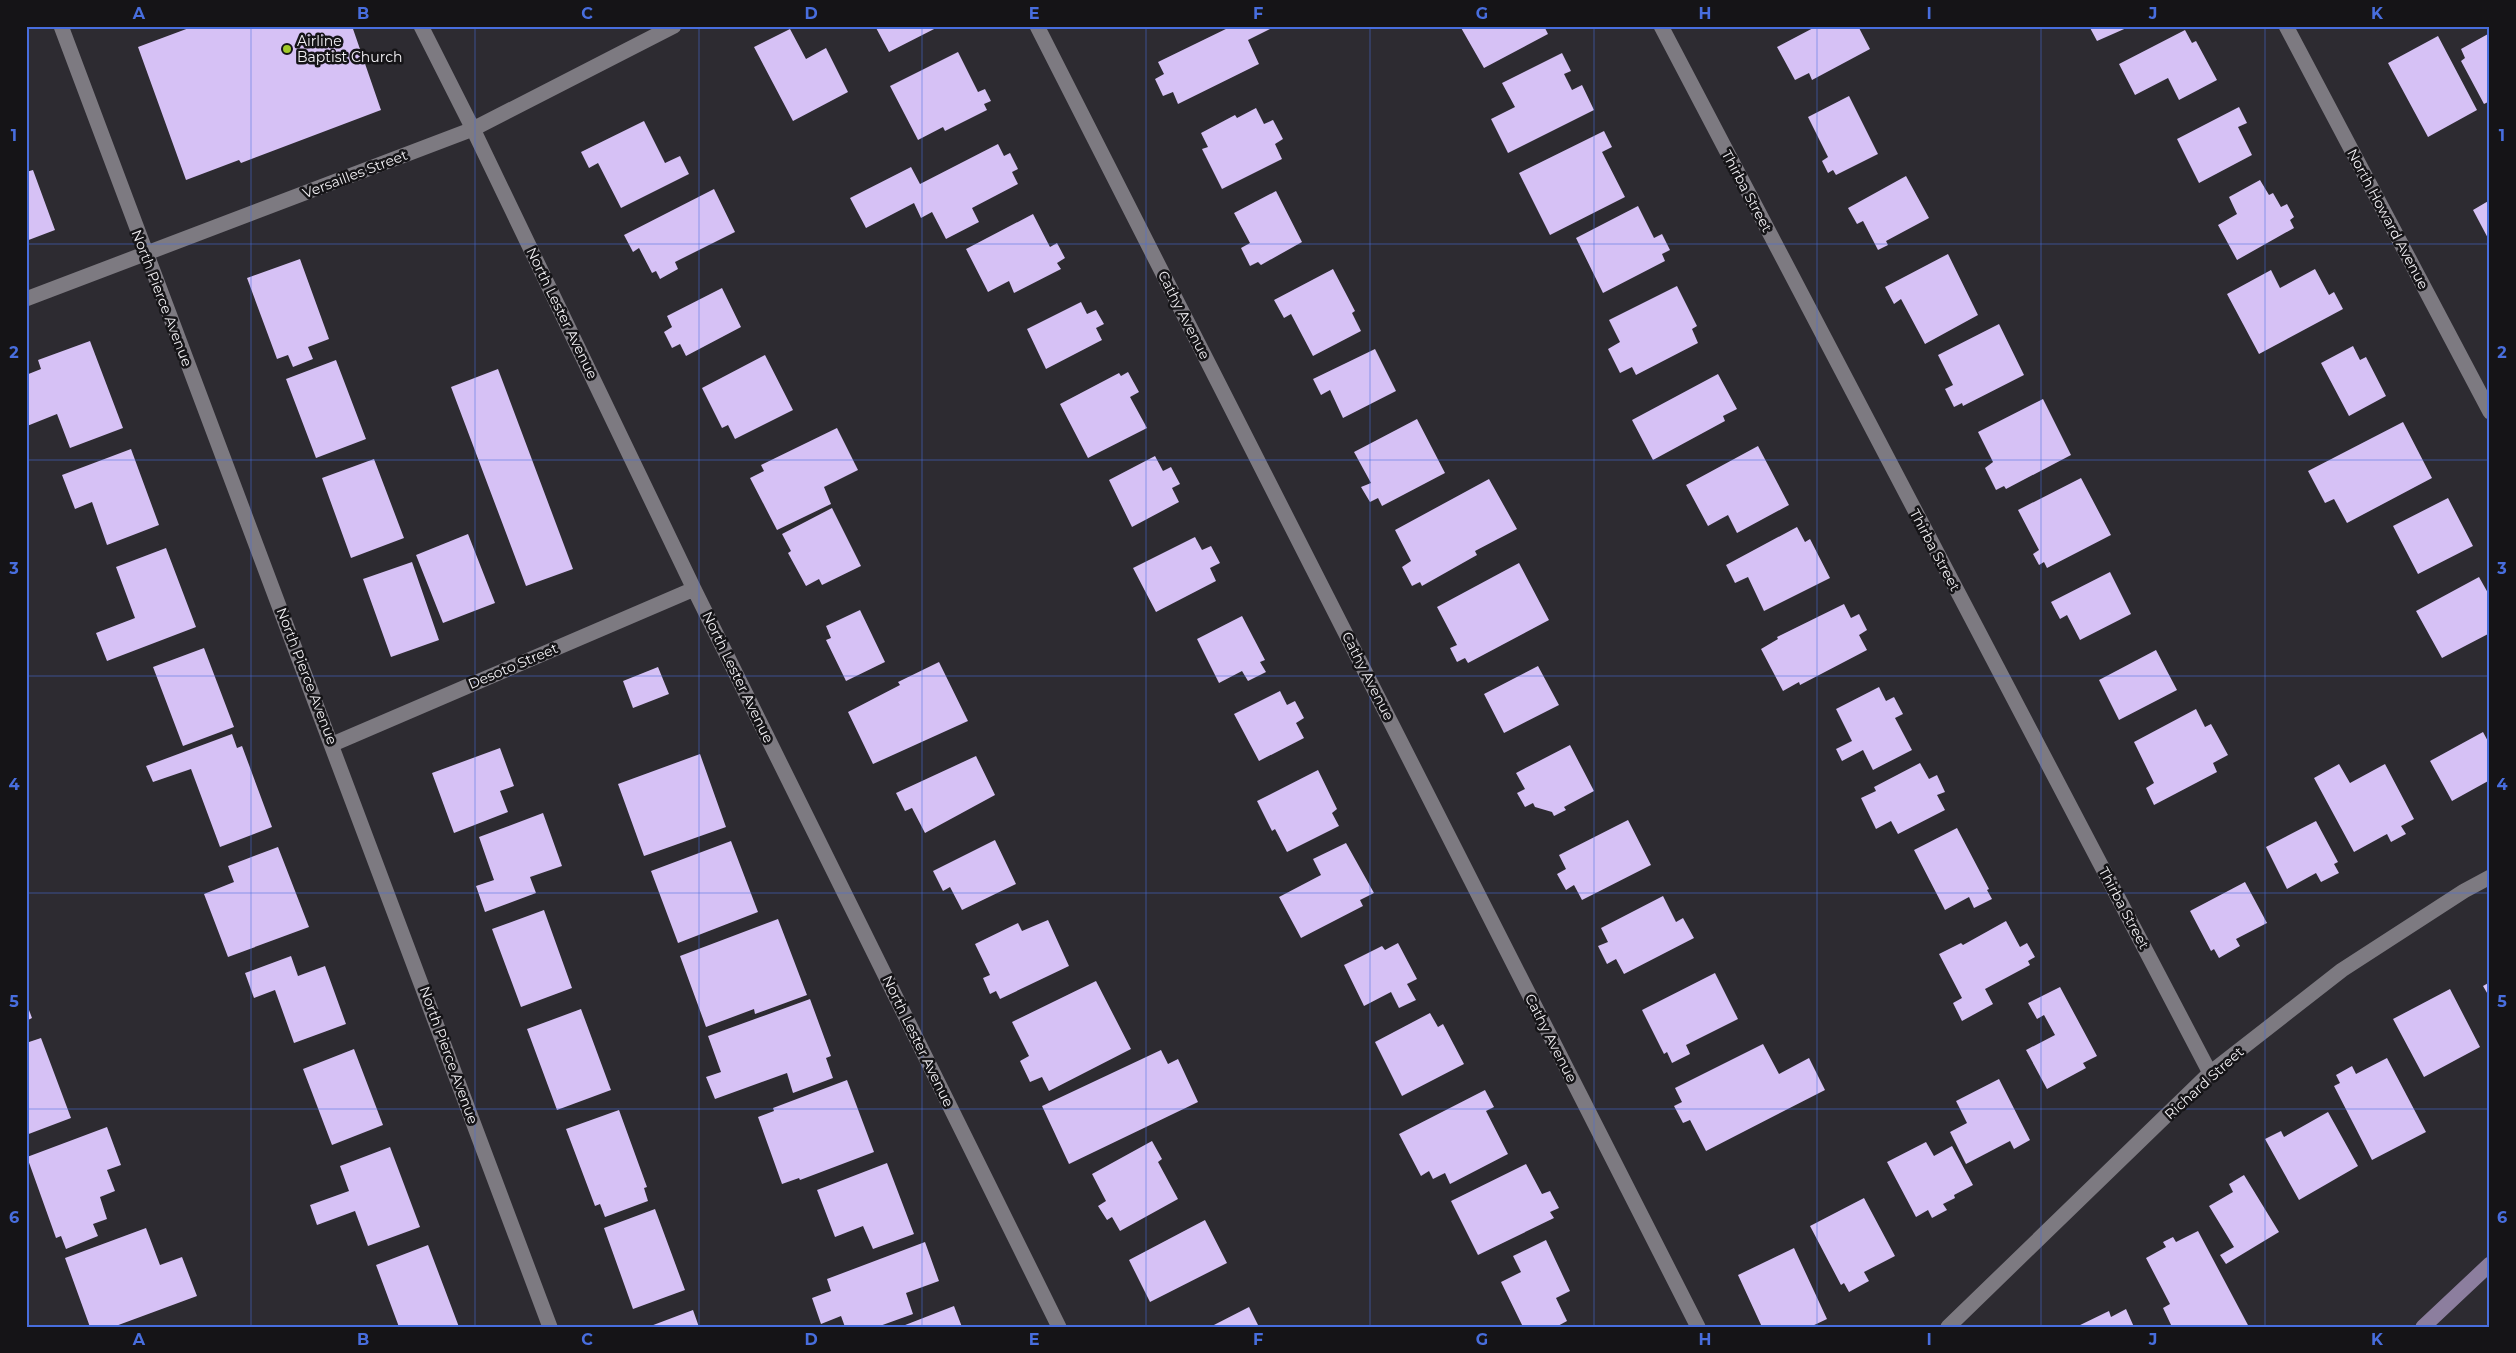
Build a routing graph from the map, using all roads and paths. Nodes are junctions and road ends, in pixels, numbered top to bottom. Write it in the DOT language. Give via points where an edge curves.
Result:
graph roads {
  1 [pos="61,26"];
  2 [pos="421,26"];
  3 [pos="674,26"];
  4 [pos="1037,26"];
  5 [pos="1660,26"];
  6 [pos="2286,26"];
  7 [pos="473,129"];
  8 [pos="146,254"];
  9 [pos="26,299"];
  10 [pos="2488,403"];
  11 [pos="694,589"];
  12 [pos="333,744"];
  13 [pos="2490,877"];
  14 [pos="2210,1073"];
  15 [pos="2490,1264"];
  16 [pos="550,1327"];
  17 [pos="1059,1327"];
  18 [pos="1698,1327"];
  19 [pos="1948,1327"];
  20 [pos="2423,1327"];
  1 -- 8 [label="street, North Pierce Avenue"];
  2 -- 7 [label="street, North Lester Avenue"];
  3 -- 7 [label="street, Versailles Street"];
  4 -- 18 [label="street, Cathy Avenue"];
  5 -- 14 [label="street, Thirba Street"];
  6 -- 10 [label="street, North Howard Avenue"];
  7 -- 8 [label="street, Versailles Street"];
  7 -- 11 [label="street, North Lester Avenue"];
  8 -- 9 [label="street, Versailles Street"];
  8 -- 12 [label="street, North Pierce Avenue"];
  11 -- 12 [label="street, Desoto Street"];
  11 -- 17 [label="street, North Lester Avenue"];
  12 -- 16 [label="street, North Pierce Avenue"];
  13 -- 14 [label="street, Richard Street" via="2342,970"];
  14 -- 19 [label="street, Richard Street"];
  15 -- 20 [label="main road"];
}
